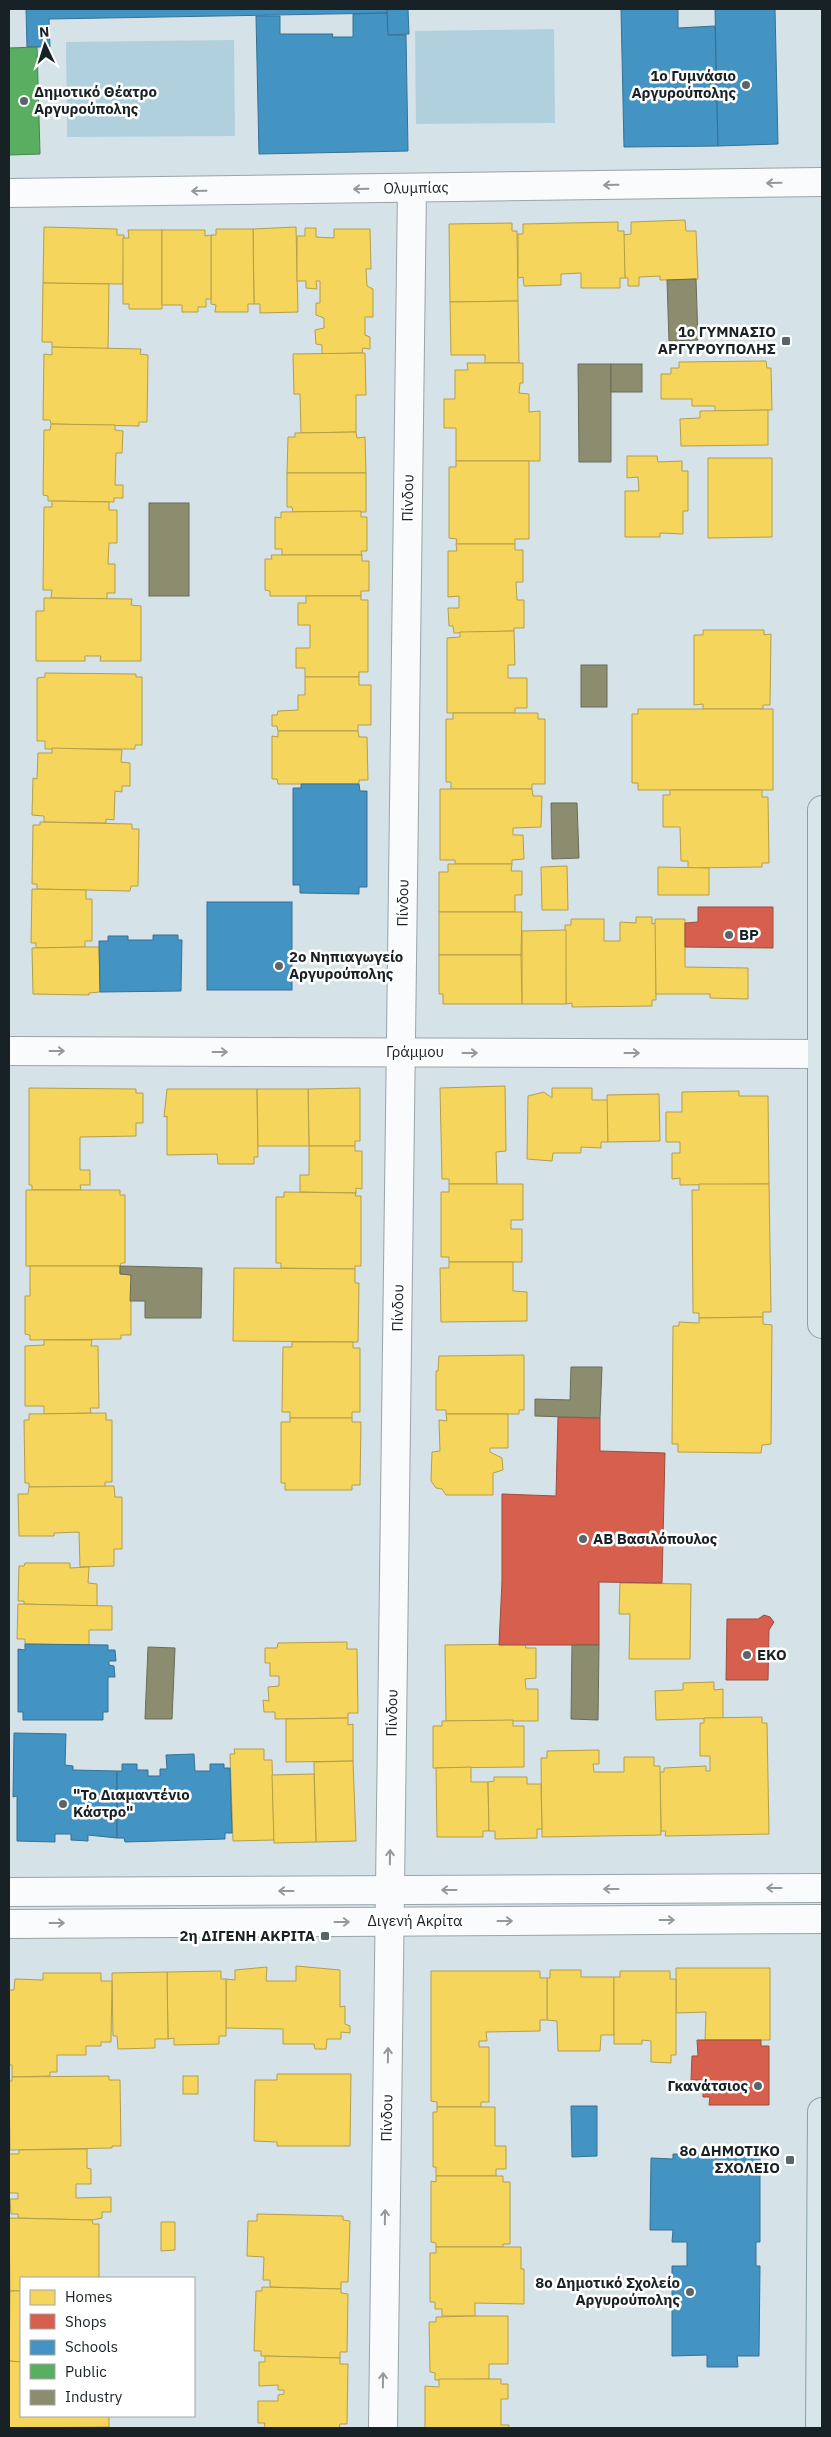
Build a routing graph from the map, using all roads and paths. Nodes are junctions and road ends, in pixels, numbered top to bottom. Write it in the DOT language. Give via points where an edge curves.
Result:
graph roads {
  1 [pos="822,182"];
  2 [pos="412,188"];
  3 [pos="9,193"];
  4 [pos="822,810"];
  5 [pos="9,1051"];
  6 [pos="401,1052"];
  7 [pos="821,1054"];
  8 [pos="822,1324"];
  9 [pos="822,1888"];
  10 [pos="389,1890"];
  11 [pos="9,1892"];
  12 [pos="822,1919"];
  13 [pos="389,1922"];
  14 [pos="9,1924"];
  15 [pos="822,2112"];
  16 [pos="383,2428"];
  17 [pos="820,2428"];
  1 -- 2 [label="street, Ολυμπίας, one-way"];
  2 -- 3 [label="street, Ολυμπίας, one-way"];
  2 -- 6 [label="street, Πίνδου"];
  4 -- 7 [label="main road"];
  5 -- 6 [label="street, Γράμμου, one-way"];
  6 -- 7 [label="street, Γράμμου, one-way"];
  10 -- 6 [label="street, Πίνδου, one-way"];
  7 -- 8 [label="main road"];
  9 -- 10 [label="street, Διγενή Ακρίτα, one-way"];
  10 -- 11 [label="street, Διγενή Ακρίτα, one-way"];
  10 -- 13 [label="street, Πίνδου"];
  13 -- 12 [label="street, Διγενή Ακρίτα, one-way"];
  14 -- 13 [label="street, Διγενή Ακρίτα, one-way"];
  16 -- 13 [label="street, Πίνδου, one-way"];
  15 -- 17 [label="main road"];
}
